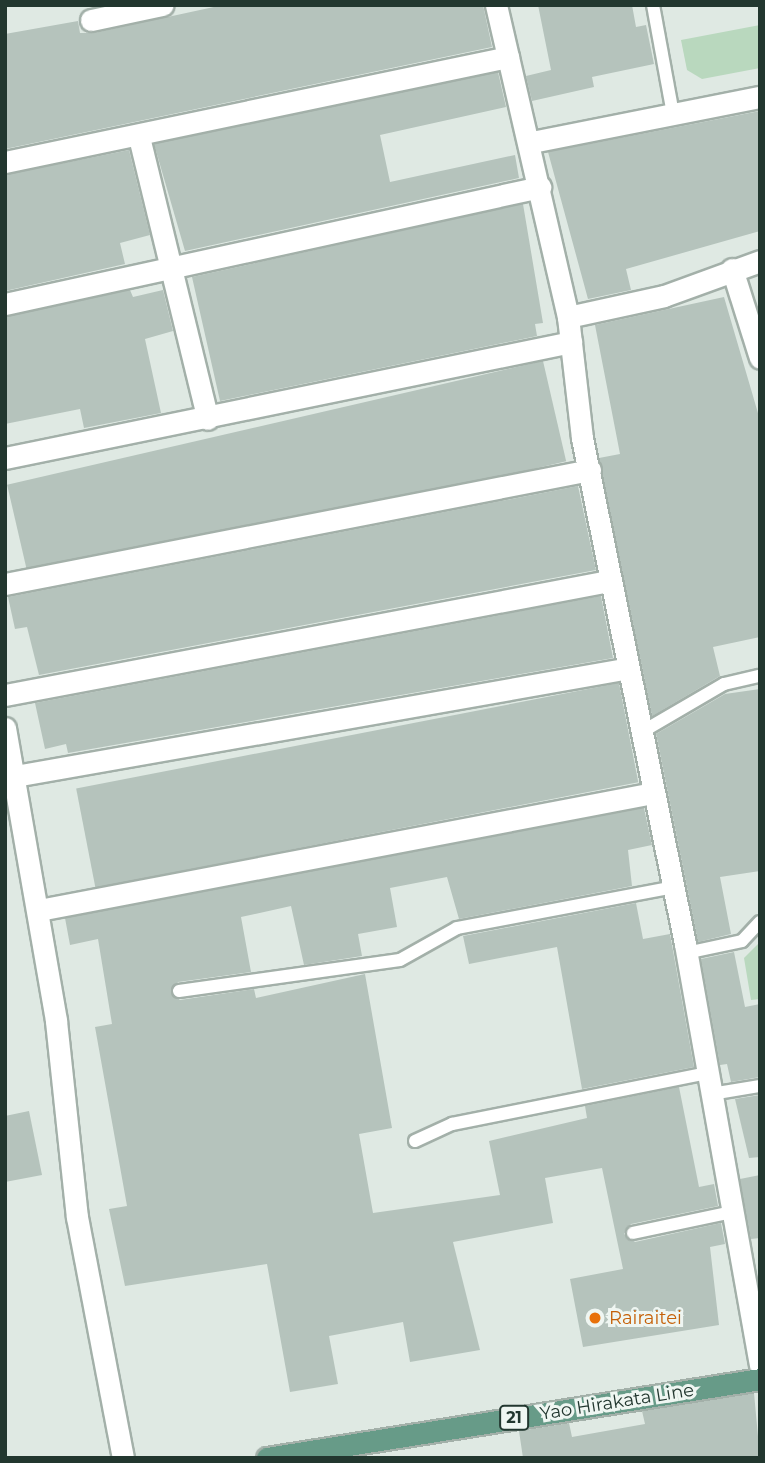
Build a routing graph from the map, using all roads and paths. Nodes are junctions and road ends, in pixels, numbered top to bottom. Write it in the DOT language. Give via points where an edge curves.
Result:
graph roads {
  1 [pos="162,5"];
  2 [pos="496,5"];
  3 [pos="653,5"];
  4 [pos="102,14"];
  5 [pos="508,57"];
  6 [pos="760,97"];
  7 [pos="673,114"];
  8 [pos="139,137"];
  9 [pos="532,142"];
  10 [pos="5,162"];
  11 [pos="540,187"];
  12 [pos="760,261"];
  13 [pos="170,267"];
  14 [pos="732,270"];
  15 [pos="5,304"];
  16 [pos="568,317"];
  17 [pos="571,342"];
  18 [pos="760,358"];
  19 [pos="208,419"];
  20 [pos="5,458"];
  21 [pos="590,470"];
  22 [pos="609,581"];
  23 [pos="5,584"];
  24 [pos="624,669"];
  25 [pos="760,676"];
  26 [pos="5,695"];
  27 [pos="5,728"];
  28 [pos="640,733"];
  29 [pos="15,776"];
  30 [pos="653,793"];
  31 [pos="673,887"];
  32 [pos="39,909"];
  33 [pos="760,922"];
  34 [pos="686,953"];
  35 [pos="179,991"];
  36 [pos="708,1073"];
  37 [pos="760,1086"];
  38 [pos="711,1094"];
  39 [pos="415,1141"];
  40 [pos="733,1212"];
  41 [pos="633,1233"];
  42 [pos="760,1365"];
  43 [pos="760,1379"];
  44 [pos="123,1458"];
  45 [pos="267,1458"];
  1 -- 4 [label="street"];
  2 -- 5 [label="street"];
  3 -- 7 [label="lane"];
  5 -- 8 [label="street"];
  5 -- 9 [label="street"];
  6 -- 7 [label="street"];
  7 -- 9 [label="street"];
  8 -- 10 [label="street"];
  8 -- 13 [label="street"];
  9 -- 11 [label="street"];
  11 -- 13 [label="street"];
  11 -- 16 [label="street"];
  12 -- 14 [label="street"];
  13 -- 15 [label="street"];
  13 -- 19 [label="street"];
  14 -- 16 [label="street" via="664,296"];
  14 -- 18 [label="street"];
  16 -- 17 [label="street"];
  17 -- 19 [label="street"];
  17 -- 21 [label="street"];
  19 -- 20 [label="street"];
  21 -- 22 [label="street"];
  21 -- 23 [label="street"];
  22 -- 24 [label="street"];
  22 -- 26 [label="street"];
  24 -- 28 [label="street"];
  24 -- 29 [label="street"];
  25 -- 28 [label="lane" via="724,684"];
  27 -- 29 [label="street"];
  28 -- 30 [label="street"];
  29 -- 32 [label="street"];
  30 -- 31 [label="street"];
  30 -- 32 [label="street"];
  31 -- 34 [label="street"];
  31 -- 35 [label="lane" via="457,929 400,960"];
  32 -- 44 [label="street" via="77,1217"];
  33 -- 34 [label="lane" via="742,941"];
  34 -- 36 [label="street"];
  36 -- 38 [label="street"];
  36 -- 39 [label="lane" via="452,1124"];
  37 -- 38 [label="lane"];
  38 -- 40 [label="street"];
  40 -- 41 [label="lane"];
  40 -- 42 [label="street"];
  43 -- 45 [label="main road, Yao Hirakata Line / 21"];
}
